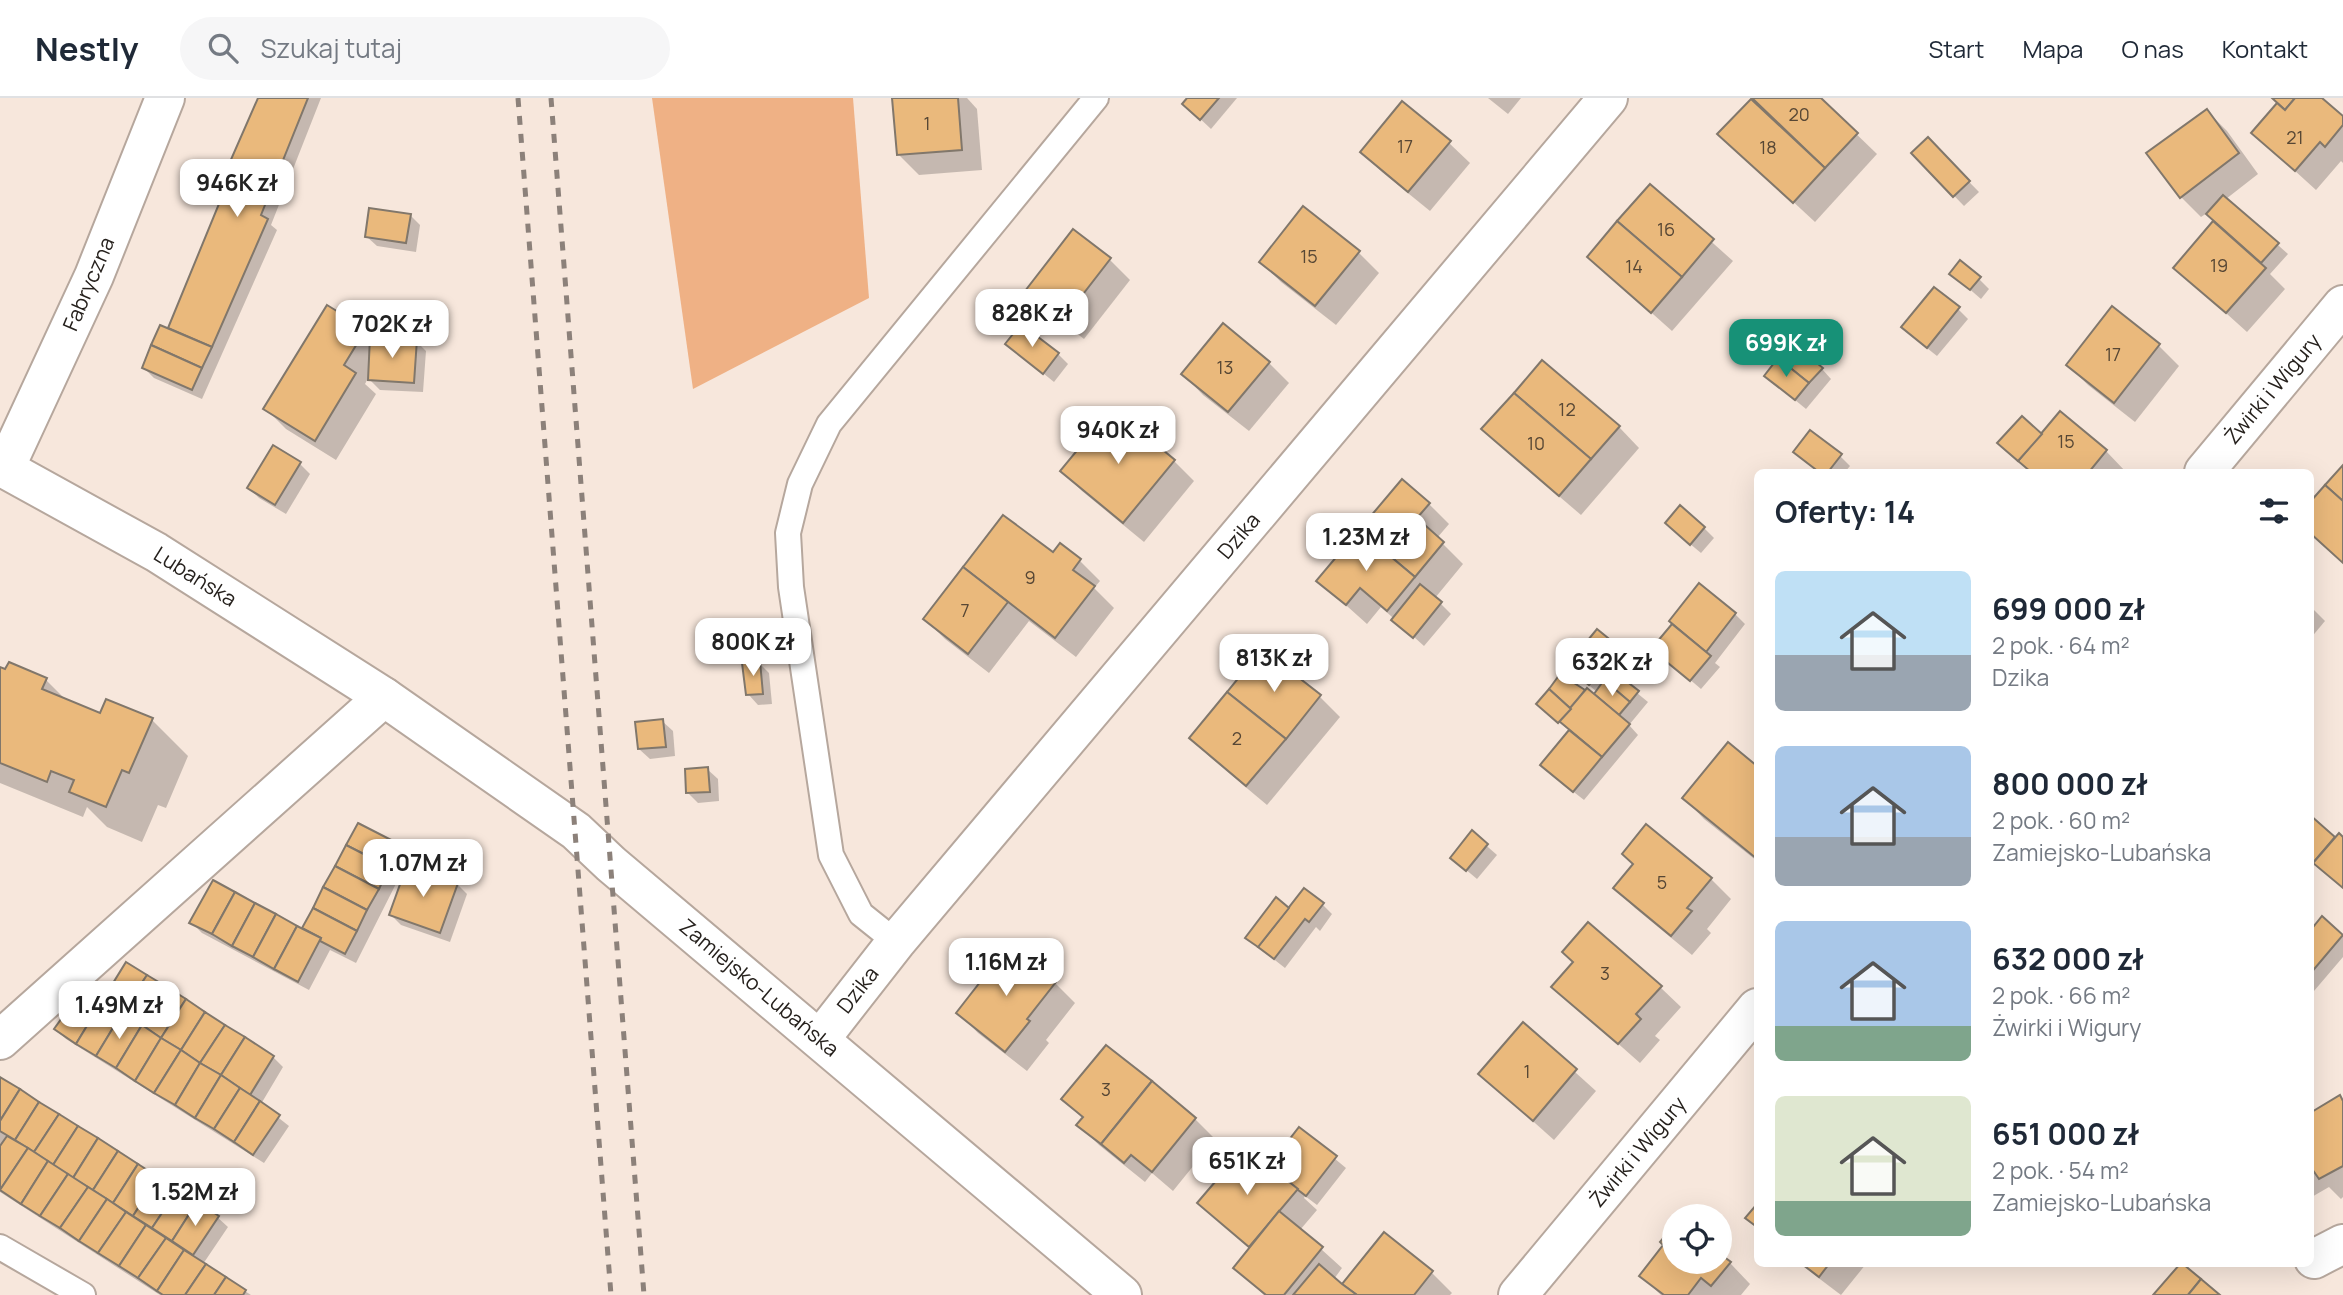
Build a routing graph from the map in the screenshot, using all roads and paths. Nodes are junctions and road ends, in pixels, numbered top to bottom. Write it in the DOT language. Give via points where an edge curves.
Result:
graph roads {
  1 [pos="166,98"];
  2 [pos="1096,98"];
  3 [pos="1608,98"];
  4 [pos="2343,305"];
  5 [pos="3,467"];
  6 [pos="2206,469"];
  7 [pos="384,697"];
  8 [pos="896,942"];
  9 [pos="1754,1012"];
  10 [pos="821,1038"];
  11 [pos="0,1040"];
  12 [pos="0,1247"];
  13 [pos="83,1295"];
  14 [pos="1122,1295"];
  15 [pos="1518,1295"];
  1 -- 5 [label="street, Fabryczna" via="94,275"];
  2 -- 8 [label="lane" via="829,424 800,484 788,533 791,587 831,855 860,914"];
  3 -- 8 [label="street, Dzika"];
  4 -- 6 [label="street, Żwirki i Wigury"];
  5 -- 7 [label="street, Lubańska" via="156,552"];
  7 -- 10 [label="street, Zamiejsko-Lubańska" via="576,831"];
  7 -- 11 [label="street"];
  8 -- 10 [label="street, Dzika"];
  9 -- 15 [label="street, Żwirki i Wigury"];
  10 -- 14 [label="street, Zamiejsko-Lubańska"];
  12 -- 13 [label="lane"];
}
